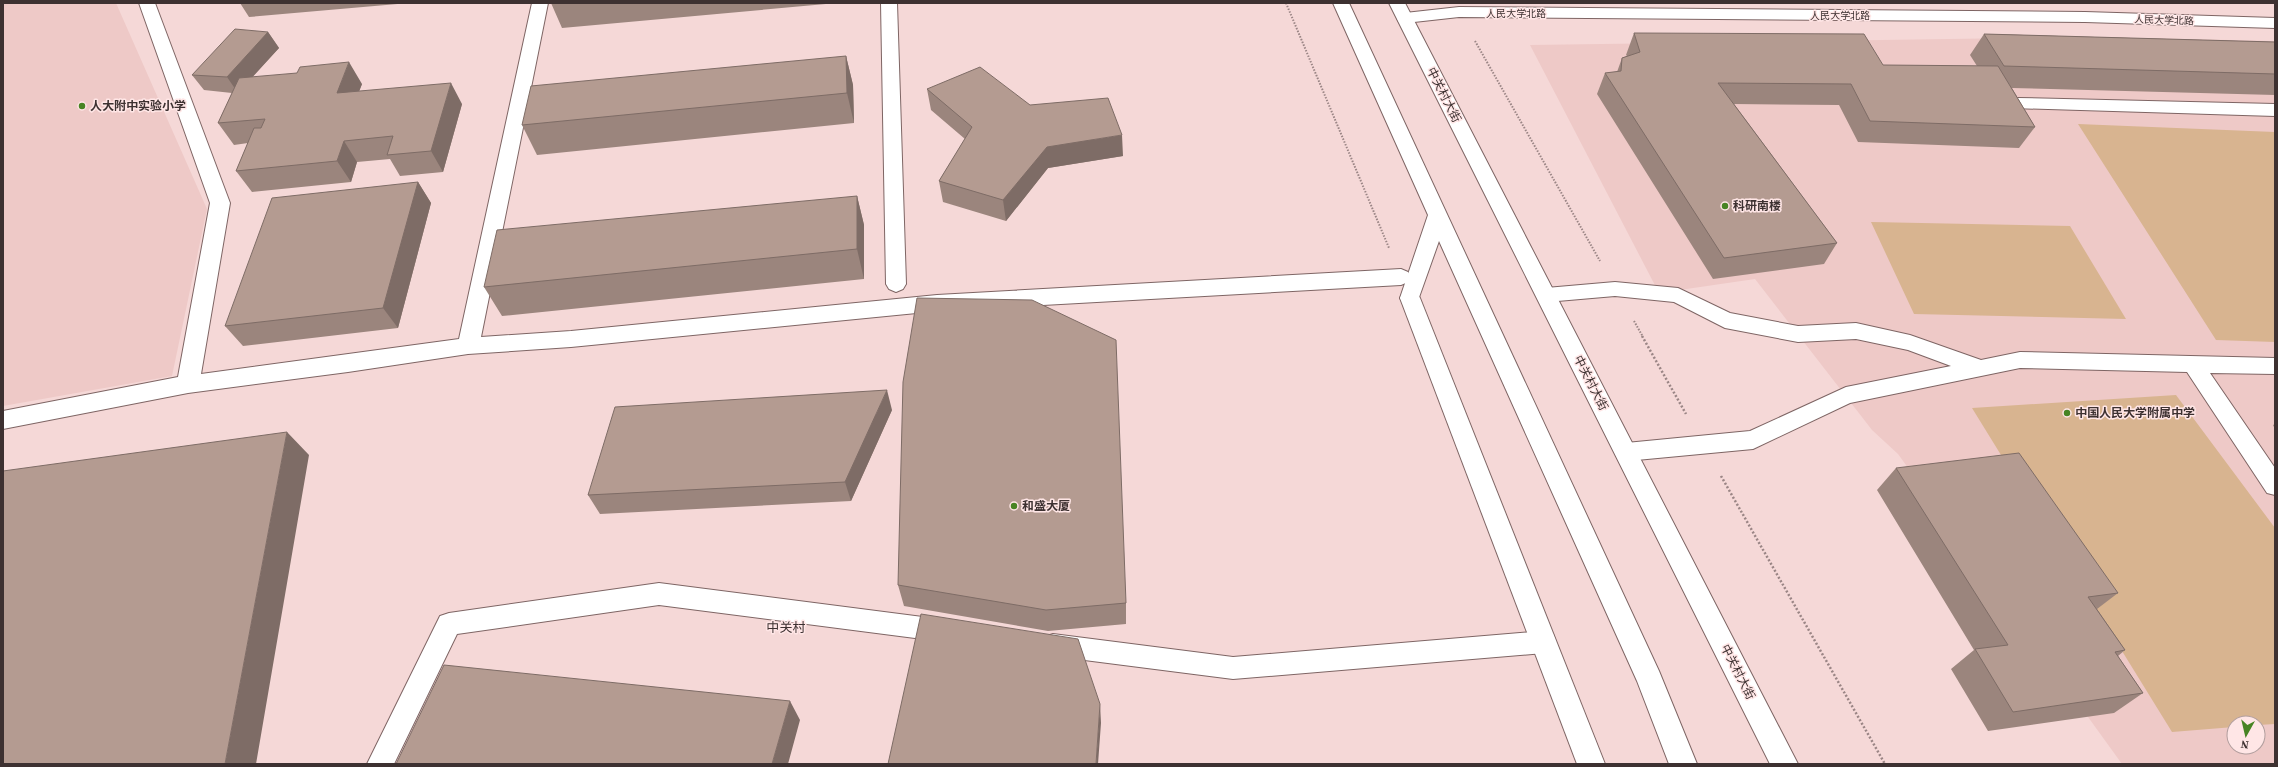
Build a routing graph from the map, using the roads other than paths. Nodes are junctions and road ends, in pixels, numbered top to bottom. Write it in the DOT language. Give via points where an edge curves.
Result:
graph roads {
  1 [pos="147,3"];
  2 [pos="540,3"];
  3 [pos="889,3"];
  4 [pos="1341,3"];
  5 [pos="2073,3"];
  6 [pos="1401,11"];
  7 [pos="2085,17"];
  8 [pos="2275,23"];
  9 [pos="2018,104"];
  10 [pos="2275,110"];
  11 [pos="1438,216"];
  12 [pos="896,284"];
  13 [pos="1406,287"];
  14 [pos="1546,295"];
  15 [pos="468,346"];
  16 [pos="2192,363"];
  17 [pos="2275,366"];
  18 [pos="1981,368"];
  19 [pos="188,384"];
  20 [pos="3,420"];
  21 [pos="1626,452"];
  22 [pos="2275,486"];
  23 [pos="965,634"];
  24 [pos="1028,642"];
  25 [pos="1544,642"];
  26 [pos="380,764"];
  27 [pos="1591,764"];
  28 [pos="1683,764"];
  29 [pos="1784,764"];
  1 -- 19 [label="street" via="220,203"];
  2 -- 15 [label="street"];
  3 -- 12 [label="street"];
  4 -- 11 [label="street"];
  5 -- 7 [label="street"];
  6 -- 7 [label="street, 人民大学北路"];
  6 -- 14 [label="street, 中关村大街"];
  7 -- 8 [label="street, 人民大学北路"];
  9 -- 10 [label="lane"];
  11 -- 13 [label="street"];
  11 -- 28 [label="street" via="1650,680"];
  13 -- 15 [label="street" via="937,303 571,339"];
  13 -- 25 [label="street"];
  14 -- 18 [label="lane" via="1615,288 1678,295 1725,320 1798,334 1856,331 1910,343"];
  14 -- 21 [label="street, 中关村大街"];
  15 -- 19 [label="street"];
  16 -- 17 [label="lane"];
  16 -- 18 [label="lane" via="2020,360"];
  16 -- 22 [label="lane"];
  18 -- 21 [label="lane" via="1846,395 1753,440"];
  19 -- 20 [label="street"];
  21 -- 29 [label="street, 中关村大街"];
  23 -- 26 [label="lane" via="659,594 449,624"];
  24 -- 25 [label="lane" via="1233,668"];
  25 -- 27 [label="street"];
}
